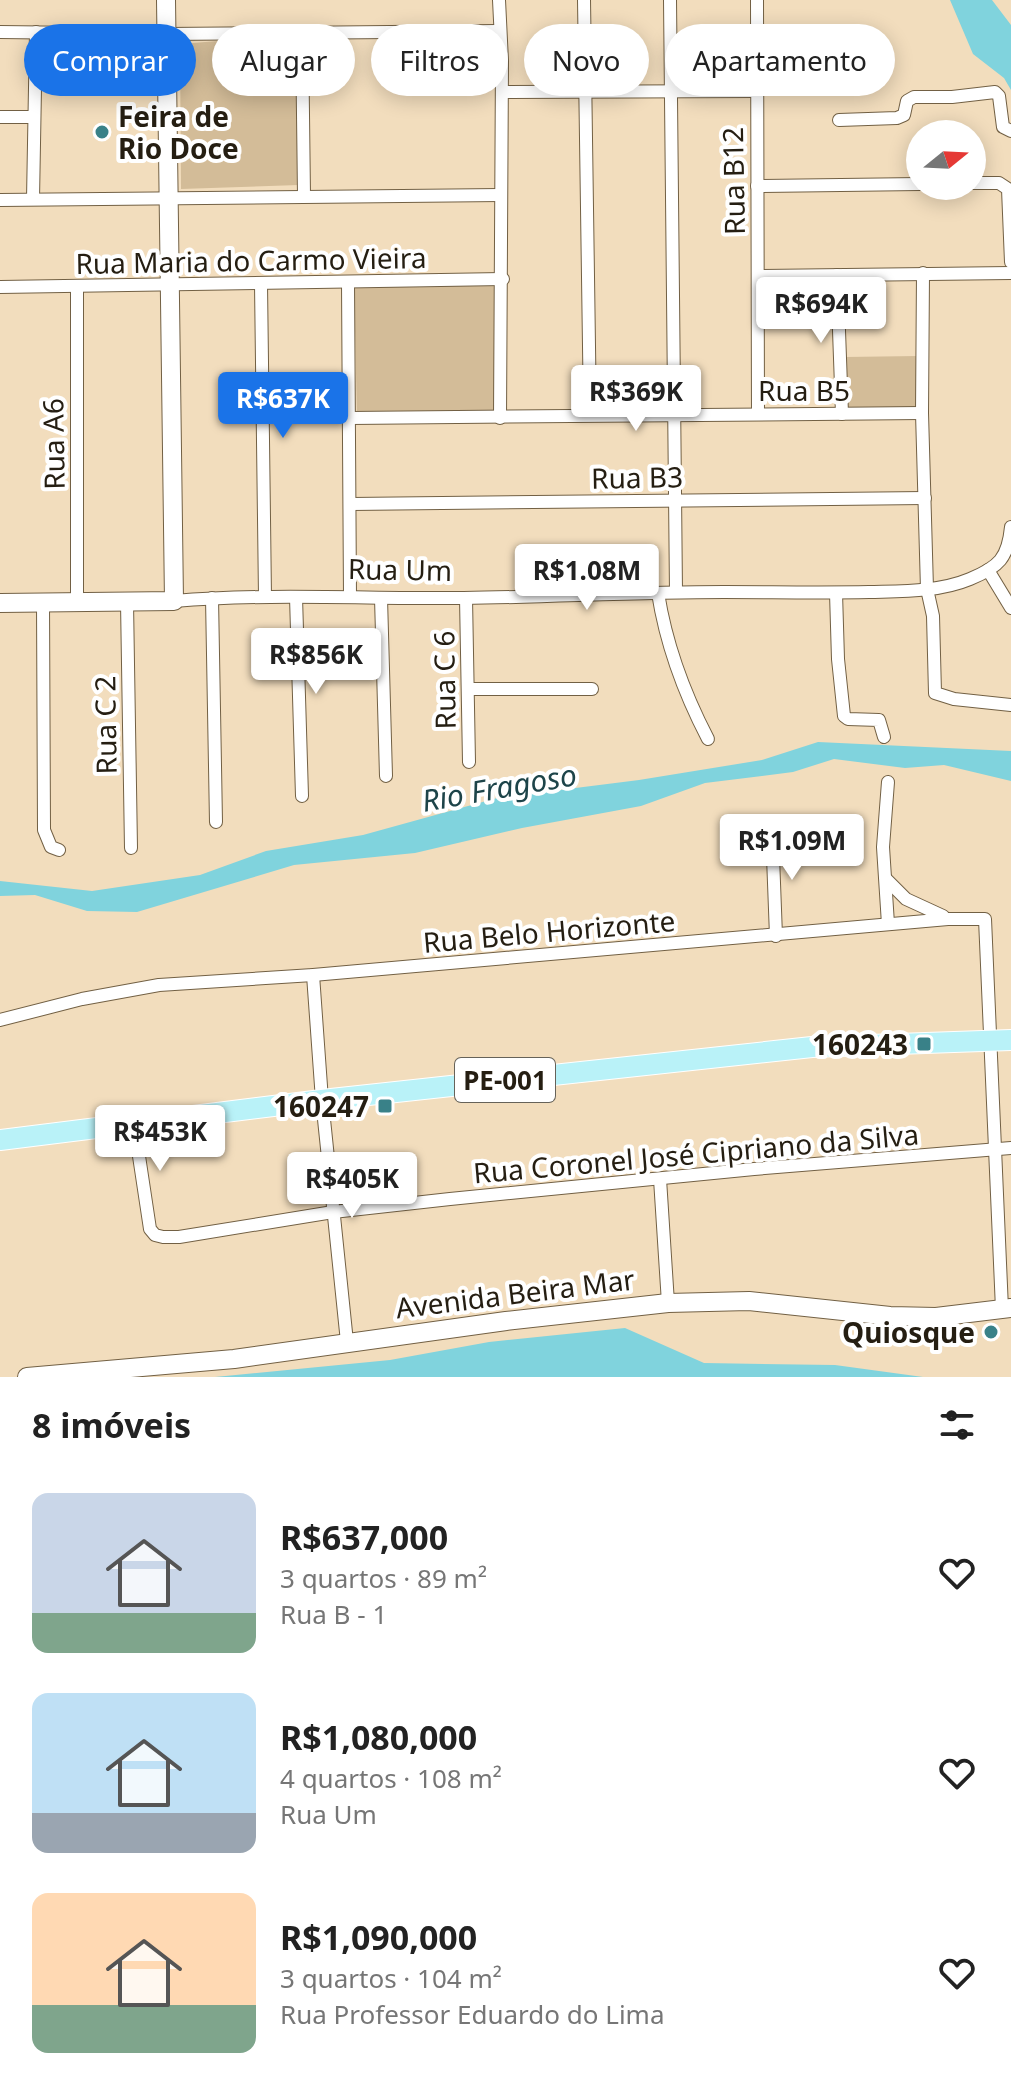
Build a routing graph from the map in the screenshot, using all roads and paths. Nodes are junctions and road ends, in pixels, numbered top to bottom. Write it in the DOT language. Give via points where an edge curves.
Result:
graph roads {
  1 [pos="166,0"];
  2 [pos="499,0"];
  3 [pos="584,0"];
  4 [pos="670,0"];
  5 [pos="757,0"];
  6 [pos="166,24"];
  7 [pos="499,24"];
  8 [pos="584,24"];
  9 [pos="670,24"];
  10 [pos="757,24"];
  11 [pos="0,32"];
  12 [pos="24,32"];
  13 [pos="34,96"];
  14 [pos="167,96"];
  15 [pos="303,96"];
  16 [pos="502,96"];
  17 [pos="585,96"];
  18 [pos="669,96"];
  19 [pos="756,96"];
  20 [pos="0,117"];
  21 [pos="33,117"];
  22 [pos="839,120"];
  23 [pos="1011,131"];
  24 [pos="986,182"];
  25 [pos="906,184"];
  26 [pos="757,186"];
  27 [pos="501,195"];
  28 [pos="304,196"];
  29 [pos="168,197"];
  30 [pos="33,199"];
  31 [pos="0,200"];
  32 [pos="1011,262"];
  33 [pos="923,273"];
  34 [pos="1011,273"];
  35 [pos="837,275"];
  36 [pos="758,276"];
  37 [pos="503,279"];
  38 [pos="348,283"];
  39 [pos="261,284"];
  40 [pos="168,285"];
  41 [pos="77,286"];
  42 [pos="0,287"];
  43 [pos="922,413"];
  44 [pos="758,414"];
  45 [pos="842,414"];
  46 [pos="590,415"];
  47 [pos="674,415"];
  48 [pos="350,418"];
  49 [pos="500,418"];
  50 [pos="925,498"];
  51 [pos="675,500"];
  52 [pos="351,504"];
  53 [pos="1011,527"];
  54 [pos="988,570"];
  55 [pos="927,589"];
  56 [pos="676,592"];
  57 [pos="658,593"];
  58 [pos="836,593"];
  59 [pos="350,596"];
  60 [pos="265,597"];
  61 [pos="296,597"];
  62 [pos="212,598"];
  63 [pos="381,598"];
  64 [pos="466,598"];
  65 [pos="174,601"];
  66 [pos="43,602"];
  67 [pos="77,602"];
  68 [pos="127,602"];
  69 [pos="0,603"];
  70 [pos="1011,608"];
  71 [pos="468,689"];
  72 [pos="592,689"];
  73 [pos="1011,705"];
  74 [pos="884,737"];
  75 [pos="708,739"];
  76 [pos="469,762"];
  77 [pos="386,776"];
  78 [pos="888,782"];
  79 [pos="302,796"];
  80 [pos="216,822"];
  81 [pos="772,830"];
  82 [pos="131,848"];
  83 [pos="59,850"];
  84 [pos="886,879"];
  85 [pos="957,919"];
  86 [pos="888,924"];
  87 [pos="776,936"];
  88 [pos="313,975"];
  89 [pos="0,1020"];
  90 [pos="989,1039"];
  91 [pos="1011,1040"];
  92 [pos="322,1100"];
  93 [pos="134,1123"];
  94 [pos="0,1140"];
  95 [pos="1011,1148"];
  96 [pos="996,1149"];
  97 [pos="660,1179"];
  98 [pos="333,1212"];
  99 [pos="668,1303"];
  100 [pos="1006,1309"];
  101 [pos="347,1342"];
  102 [pos="27,1377"];
  1 -- 6 [label="main road"];
  2 -- 7 [label="street"];
  3 -- 8 [label="street"];
  4 -- 9 [label="street"];
  5 -- 10 [label="street, Rua B12"];
  11 -- 12 [label="street"];
  13 -- 21 [label="street"];
  14 -- 29 [label="main road"];
  15 -- 28 [label="street"];
  16 -- 27 [label="street"];
  17 -- 46 [label="street"];
  18 -- 47 [label="street"];
  19 -- 26 [label="street, Rua B12"];
  20 -- 21 [label="street"];
  21 -- 30 [label="street"];
  22 -- 23 [label="street" via="902,117 914,97 995,92 1003,127"];
  24 -- 32 [label="street" via="1004,185 1009,195"];
  25 -- 26 [label="street"];
  26 -- 36 [label="street, Rua B12"];
  27 -- 28 [label="street"];
  27 -- 37 [label="street"];
  28 -- 29 [label="street"];
  29 -- 30 [label="street"];
  29 -- 40 [label="main road"];
  30 -- 31 [label="street"];
  33 -- 34 [label="street"];
  33 -- 35 [label="street"];
  33 -- 43 [label="street"];
  35 -- 36 [label="street"];
  35 -- 45 [label="street"];
  36 -- 44 [label="street, Rua B12"];
  37 -- 38 [label="street, Rua Maria do Carmo Vieira"];
  37 -- 49 [label="street"];
  38 -- 39 [label="street, Rua Maria do Carmo Vieira"];
  38 -- 48 [label="street"];
  39 -- 40 [label="street, Rua Maria do Carmo Vieira"];
  39 -- 60 [label="street"];
  40 -- 41 [label="street, Rua Maria do Carmo Vieira"];
  40 -- 65 [label="main road"];
  41 -- 42 [label="street, Rua Maria do Carmo Vieira"];
  41 -- 67 [label="street, Rua A6"];
  43 -- 45 [label="street, Rua B5"];
  43 -- 50 [label="street"];
  44 -- 45 [label="street, Rua B5"];
  44 -- 47 [label="street, Rua B5"];
  46 -- 47 [label="street, Rua B5"];
  46 -- 49 [label="street, Rua B5"];
  47 -- 51 [label="street"];
  48 -- 49 [label="street, Rua B5"];
  48 -- 52 [label="street"];
  50 -- 51 [label="street, Rua B3"];
  50 -- 55 [label="street"];
  51 -- 52 [label="street, Rua B3"];
  51 -- 56 [label="street"];
  52 -- 59 [label="street"];
  53 -- 54 [label="street" via="1005,556"];
  54 -- 55 [label="street, Rua Um"];
  54 -- 70 [label="street"];
  55 -- 58 [label="street, Rua Um"];
  55 -- 73 [label="street" via="935,693"];
  56 -- 57 [label="street, Rua Um"];
  56 -- 58 [label="street, Rua Um"];
  57 -- 64 [label="street, Rua Um"];
  57 -- 75 [label="street" via="670,649"];
  58 -- 74 [label="street" via="844,716 879,720"];
  59 -- 61 [label="street, Rua Um"];
  59 -- 63 [label="street, Rua Um"];
  60 -- 61 [label="street, Rua Um"];
  60 -- 62 [label="street, Rua Um"];
  61 -- 79 [label="street"];
  62 -- 65 [label="street, Rua Um"];
  62 -- 80 [label="street"];
  63 -- 64 [label="street, Rua Um"];
  63 -- 77 [label="street"];
  64 -- 71 [label="street, Rua C 6"];
  65 -- 68 [label="main road, Rua Um"];
  66 -- 67 [label="main road, Rua Um"];
  66 -- 69 [label="main road, Rua Um"];
  66 -- 83 [label="street" via="44,830 51,847"];
  67 -- 68 [label="main road, Rua Um"];
  68 -- 82 [label="street, Rua C 2"];
  71 -- 72 [label="street"];
  71 -- 76 [label="street, Rua C 6"];
  78 -- 84 [label="street"];
  81 -- 87 [label="street"];
  84 -- 85 [label="street" via="917,906"];
  84 -- 86 [label="street"];
  85 -- 86 [label="street, Rua Belo Horizonte"];
  85 -- 90 [label="street, Rua Belo Horizonte" via="985,919"];
  86 -- 87 [label="street, Rua Belo Horizonte"];
  87 -- 88 [label="street, Rua Belo Horizonte"];
  88 -- 89 [label="street, Rua Belo Horizonte" via="159,985"];
  88 -- 92 [label="street"];
  90 -- 91 [label="main road, PE-001"];
  90 -- 92 [label="main road, PE-001" via="812,1047"];
  90 -- 96 [label="street"];
  92 -- 93 [label="main road, PE-001"];
  92 -- 98 [label="street"];
  93 -- 94 [label="main road, PE-001"];
  93 -- 98 [label="street, Rua Coronel José Cipriano da Silva" via="155,1235 179,1237"];
  95 -- 96 [label="street, Rua Coronel José Cipriano da Silva"];
  96 -- 97 [label="street, Rua Coronel José Cipriano da Silva"];
  96 -- 100 [label="street"];
  97 -- 98 [label="street, Rua Coronel José Cipriano da Silva"];
  97 -- 99 [label="street"];
  98 -- 101 [label="street"];
  99 -- 100 [label="main road, Avenida Beira Mar" via="749,1301 936,1317"];
  99 -- 101 [label="main road, Avenida Beira Mar"];
  101 -- 102 [label="main road, Avenida Beira Mar" via="234,1359"];
}
